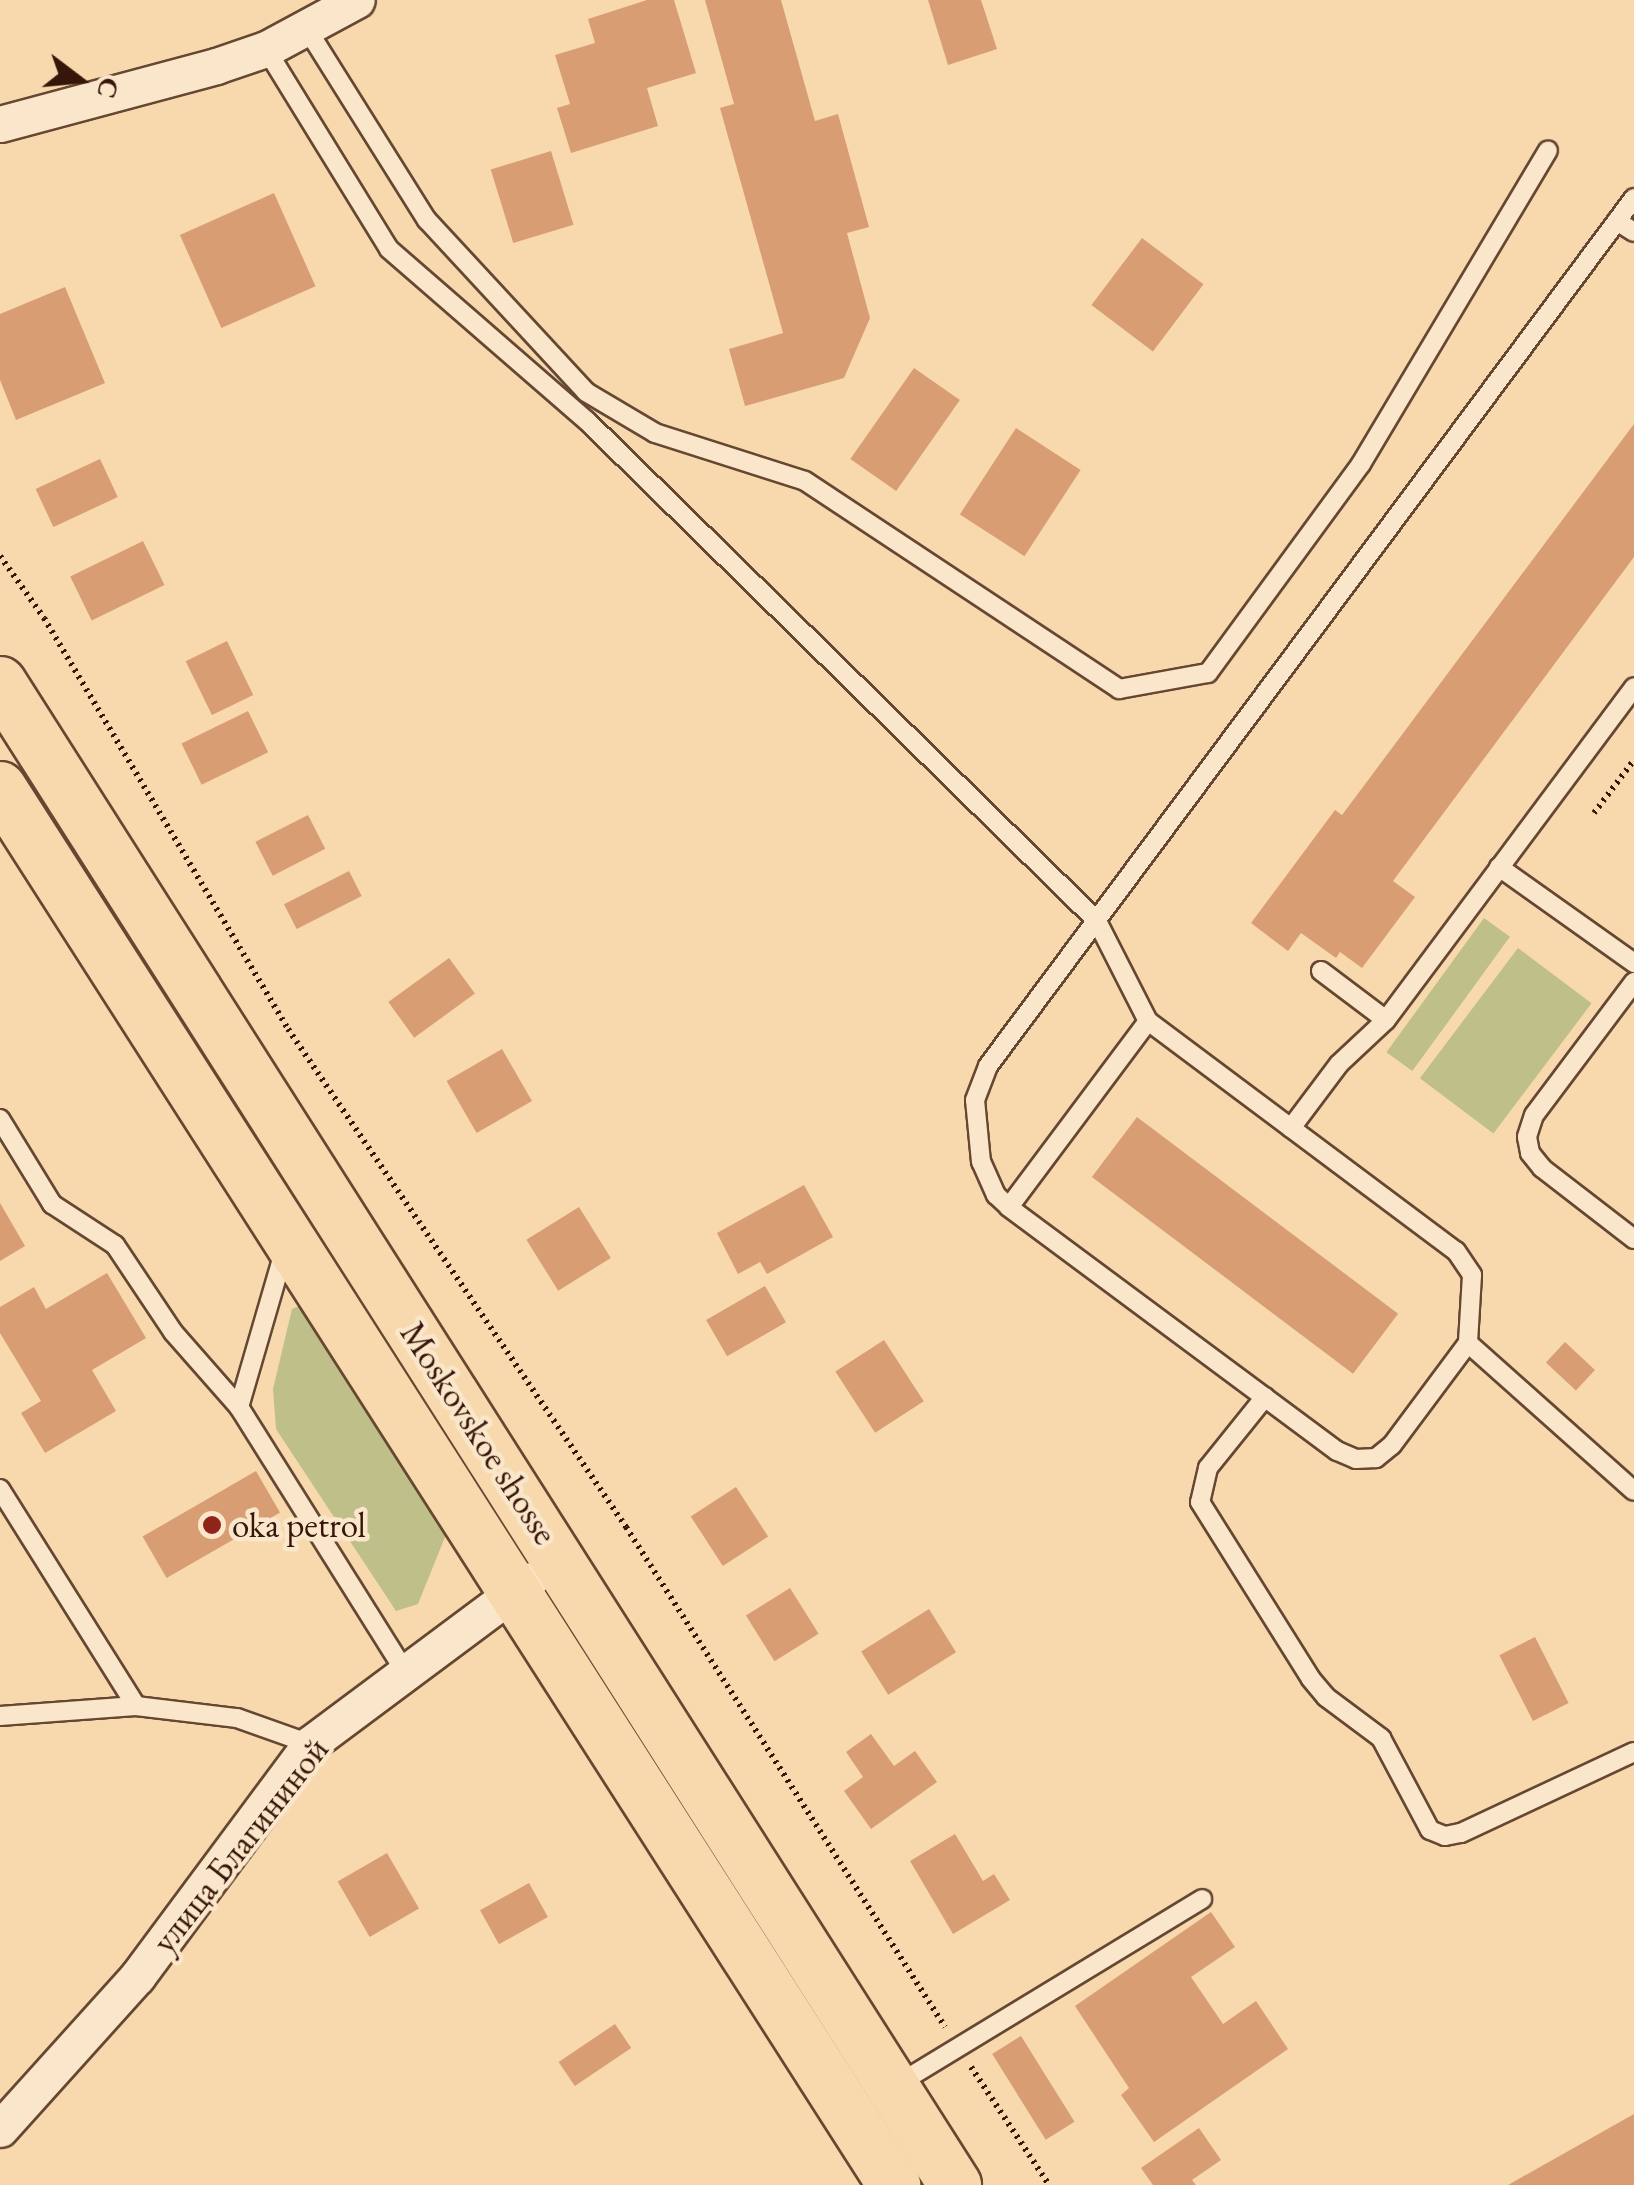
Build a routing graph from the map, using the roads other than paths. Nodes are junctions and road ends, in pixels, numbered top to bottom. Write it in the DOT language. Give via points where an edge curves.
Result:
graph roads {
  1 [pos="357,0"];
  2 [pos="307,29"];
  3 [pos="266,48"];
  4 [pos="0,124"];
  5 [pos="1548,150"];
  6 [pos="1634,198"];
  7 [pos="1617,221"];
  8 [pos="1634,232"];
  9 [pos="0,683"];
  10 [pos="1634,686"];
  11 [pos="0,788"];
  12 [pos="1499,867"];
  13 [pos="1096,921"];
  14 [pos="1634,963"];
  15 [pos="1321,971"];
  16 [pos="1634,982"];
  17 [pos="1386,1020"];
  18 [pos="1148,1021"];
  19 [pos="0,1119"];
  20 [pos="1291,1128"];
  21 [pos="1010,1206"];
  22 [pos="288,1238"];
  23 [pos="1634,1239"];
  24 [pos="1468,1343"];
  25 [pos="1264,1397"];
  26 [pos="238,1407"];
  27 [pos="0,1489"];
  28 [pos="1634,1491"];
  29 [pos="560,1560"];
  30 [pos="516,1591"];
  31 [pos="405,1672"];
  32 [pos="136,1706"];
  33 [pos="0,1716"];
  34 [pos="310,1744"];
  35 [pos="1634,1752"];
  36 [pos="1202,1899"];
  37 [pos="893,2087"];
  38 [pos="0,2129"];
  39 [pos="894,2185"];
  40 [pos="955,2185"];
  1 -- 2 [label="street"];
  2 -- 3 [label="street"];
  2 -- 5 [label="lane" via="427,220 586,392 654,433 805,481 1119,689 1208,672 1361,464"];
  3 -- 4 [label="street"];
  3 -- 13 [label="lane" via="389,249 615,448"];
  6 -- 7 [label="lane"];
  7 -- 8 [label="lane"];
  7 -- 13 [label="lane"];
  9 -- 29 [label="main road, Moskovskoe shosse"];
  10 -- 12 [label="lane"];
  11 -- 22 [label="main road, Moskovskoe shosse"];
  12 -- 14 [label="lane"];
  12 -- 17 [label="lane"];
  13 -- 18 [label="lane"];
  13 -- 21 [label="lane" via="979,1084 981,1162"];
  15 -- 17 [label="lane"];
  16 -- 23 [label="lane" via="1534,1115 1527,1137 1542,1168"];
  17 -- 20 [label="lane" via="1339,1064"];
  18 -- 20 [label="lane"];
  18 -- 21 [label="lane"];
  19 -- 26 [label="lane" via="52,1204 114,1245 173,1332"];
  20 -- 24 [label="lane" via="1466,1262 1474,1298"];
  21 -- 25 [label="lane"];
  22 -- 26 [label="lane"];
  22 -- 30 [label="main road, Moskovskoe shosse"];
  24 -- 25 [label="lane" via="1376,1458 1337,1451"];
  24 -- 28 [label="lane"];
  25 -- 35 [label="lane" via="1208,1468 1200,1502 1311,1679 1381,1738 1430,1830 1461,1833"];
  26 -- 31 [label="lane"];
  27 -- 32 [label="lane"];
  29 -- 30 [label="street, улица Благининой"];
  29 -- 37 [label="main road, Moskovskoe shosse"];
  30 -- 31 [label="street, улица Благининой"];
  30 -- 39 [label="main road, Moskovskoe shosse"];
  31 -- 34 [label="street, улица Благининой"];
  32 -- 33 [label="lane"];
  32 -- 34 [label="lane" via="237,1718"];
  34 -- 38 [label="street, улица Благининой" via="137,1977"];
  36 -- 37 [label="lane"];
  37 -- 40 [label="main road, Moskovskoe shosse"];
}
